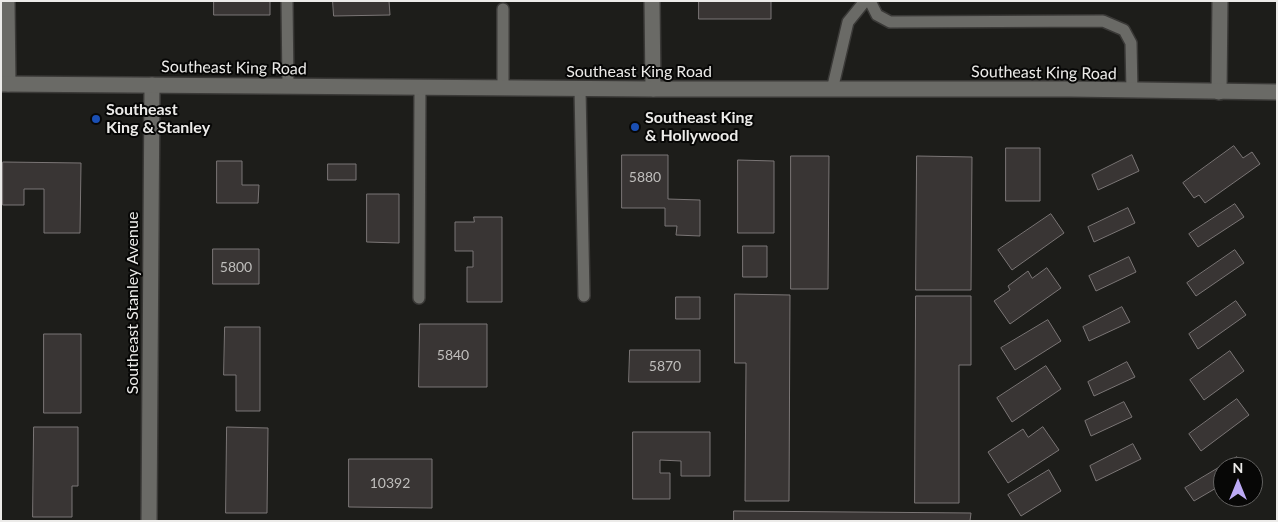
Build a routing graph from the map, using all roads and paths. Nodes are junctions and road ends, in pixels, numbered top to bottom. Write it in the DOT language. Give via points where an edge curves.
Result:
graph roads {
  1 [pos="7,1"];
  2 [pos="287,1"];
  3 [pos="652,1"];
  4 [pos="865,1"];
  5 [pos="870,1"];
  6 [pos="1220,1"];
  7 [pos="503,9"];
  8 [pos="4,84"];
  9 [pos="152,85"];
  10 [pos="288,86"];
  11 [pos="420,87"];
  12 [pos="503,88"];
  13 [pos="580,89"];
  14 [pos="652,90"];
  15 [pos="832,90"];
  16 [pos="1132,91"];
  17 [pos="1220,92"];
  18 [pos="1277,92"];
  19 [pos="584,296"];
  20 [pos="419,298"];
  21 [pos="149,521"];
  1 -- 8 [label="main road"];
  2 -- 10 [label="lane"];
  3 -- 14 [label="main road"];
  4 -- 15 [label="lane" via="848,22"];
  5 -- 16 [label="lane" via="877,15 890,22 1104,21 1124,30 1131,43"];
  6 -- 17 [label="main road"];
  7 -- 12 [label="lane"];
  8 -- 9 [label="main road, Southeast King Road"];
  9 -- 10 [label="main road, Southeast King Road"];
  9 -- 21 [label="main road, Southeast Stanley Avenue"];
  10 -- 11 [label="main road, Southeast King Road"];
  11 -- 12 [label="main road, Southeast King Road"];
  11 -- 20 [label="lane"];
  12 -- 13 [label="main road, Southeast King Road"];
  13 -- 14 [label="main road, Southeast King Road"];
  13 -- 19 [label="lane"];
  14 -- 15 [label="main road, Southeast King Road"];
  15 -- 16 [label="main road, Southeast King Road"];
  16 -- 17 [label="main road, Southeast King Road"];
  17 -- 18 [label="main road, Southeast King Road"];
}
